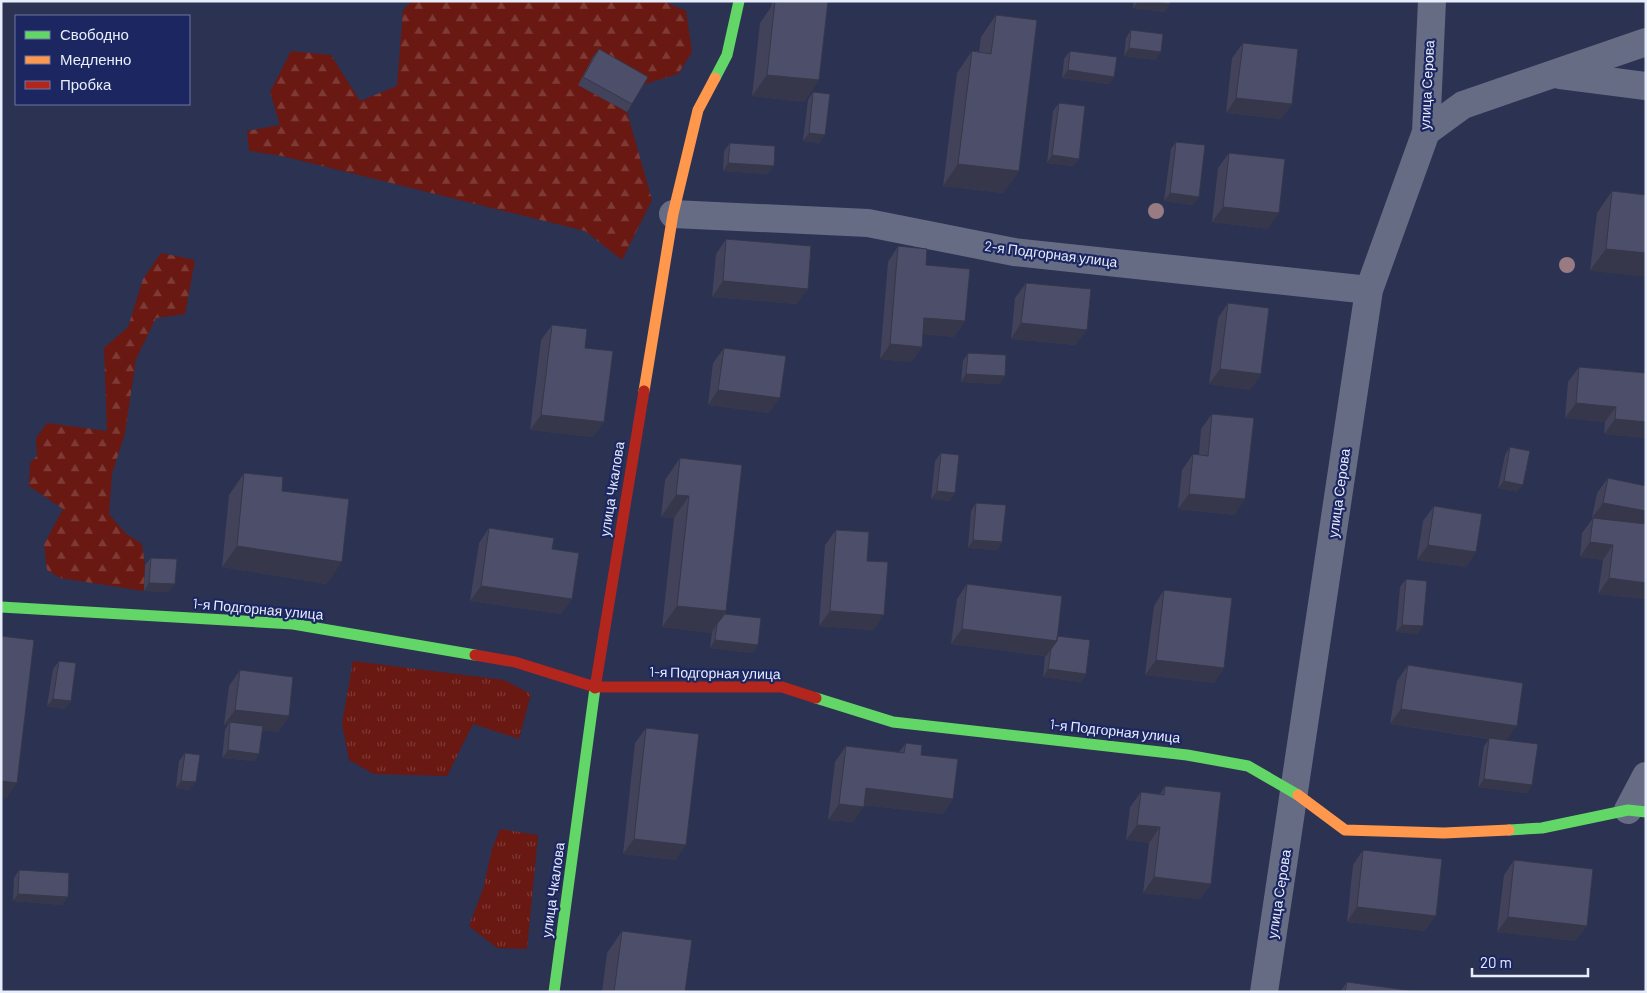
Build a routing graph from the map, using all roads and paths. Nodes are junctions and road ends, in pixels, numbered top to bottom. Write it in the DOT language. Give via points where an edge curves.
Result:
graph roads {
  1 [pos="739,1"];
  2 [pos="1432,1"];
  3 [pos="1646,42"];
  4 [pos="1554,74"];
  5 [pos="1646,86"];
  6 [pos="1426,132"];
  7 [pos="673,214"];
  8 [pos="1369,290"];
  9 [pos="1,607"];
  10 [pos="595,687"];
  11 [pos="1646,776"];
  12 [pos="1295,793"];
  13 [pos="1637,811"];
  14 [pos="554,992"];
  15 [pos="1264,992"];
  1 -- 7 [label="street, улица Чкалова" via="727,55 698,110"];
  2 -- 6 [label="street, улица Серова"];
  3 -- 4 [label="street"];
  4 -- 5 [label="street"];
  4 -- 6 [label="street" via="1463,105"];
  6 -- 8 [label="street, улица Серова"];
  7 -- 8 [label="street, 2-я Подгорная улица" via="868,223 1014,252"];
  7 -- 10 [label="street, улица Чкалова"];
  8 -- 12 [label="street, улица Серова"];
  9 -- 10 [label="street, 1-я Подгорная улица" via="292,624 515,662"];
  10 -- 12 [label="street, 1-я Подгорная улица" via="782,687 894,722 1186,754 1248,766"];
  10 -- 14 [label="street, улица Чкалова"];
  11 -- 13 [label="street"];
  12 -- 13 [label="street, 1-я Подгорная улица" via="1345,830 1444,833 1542,828"];
  12 -- 15 [label="street, улица Серова"];
}
